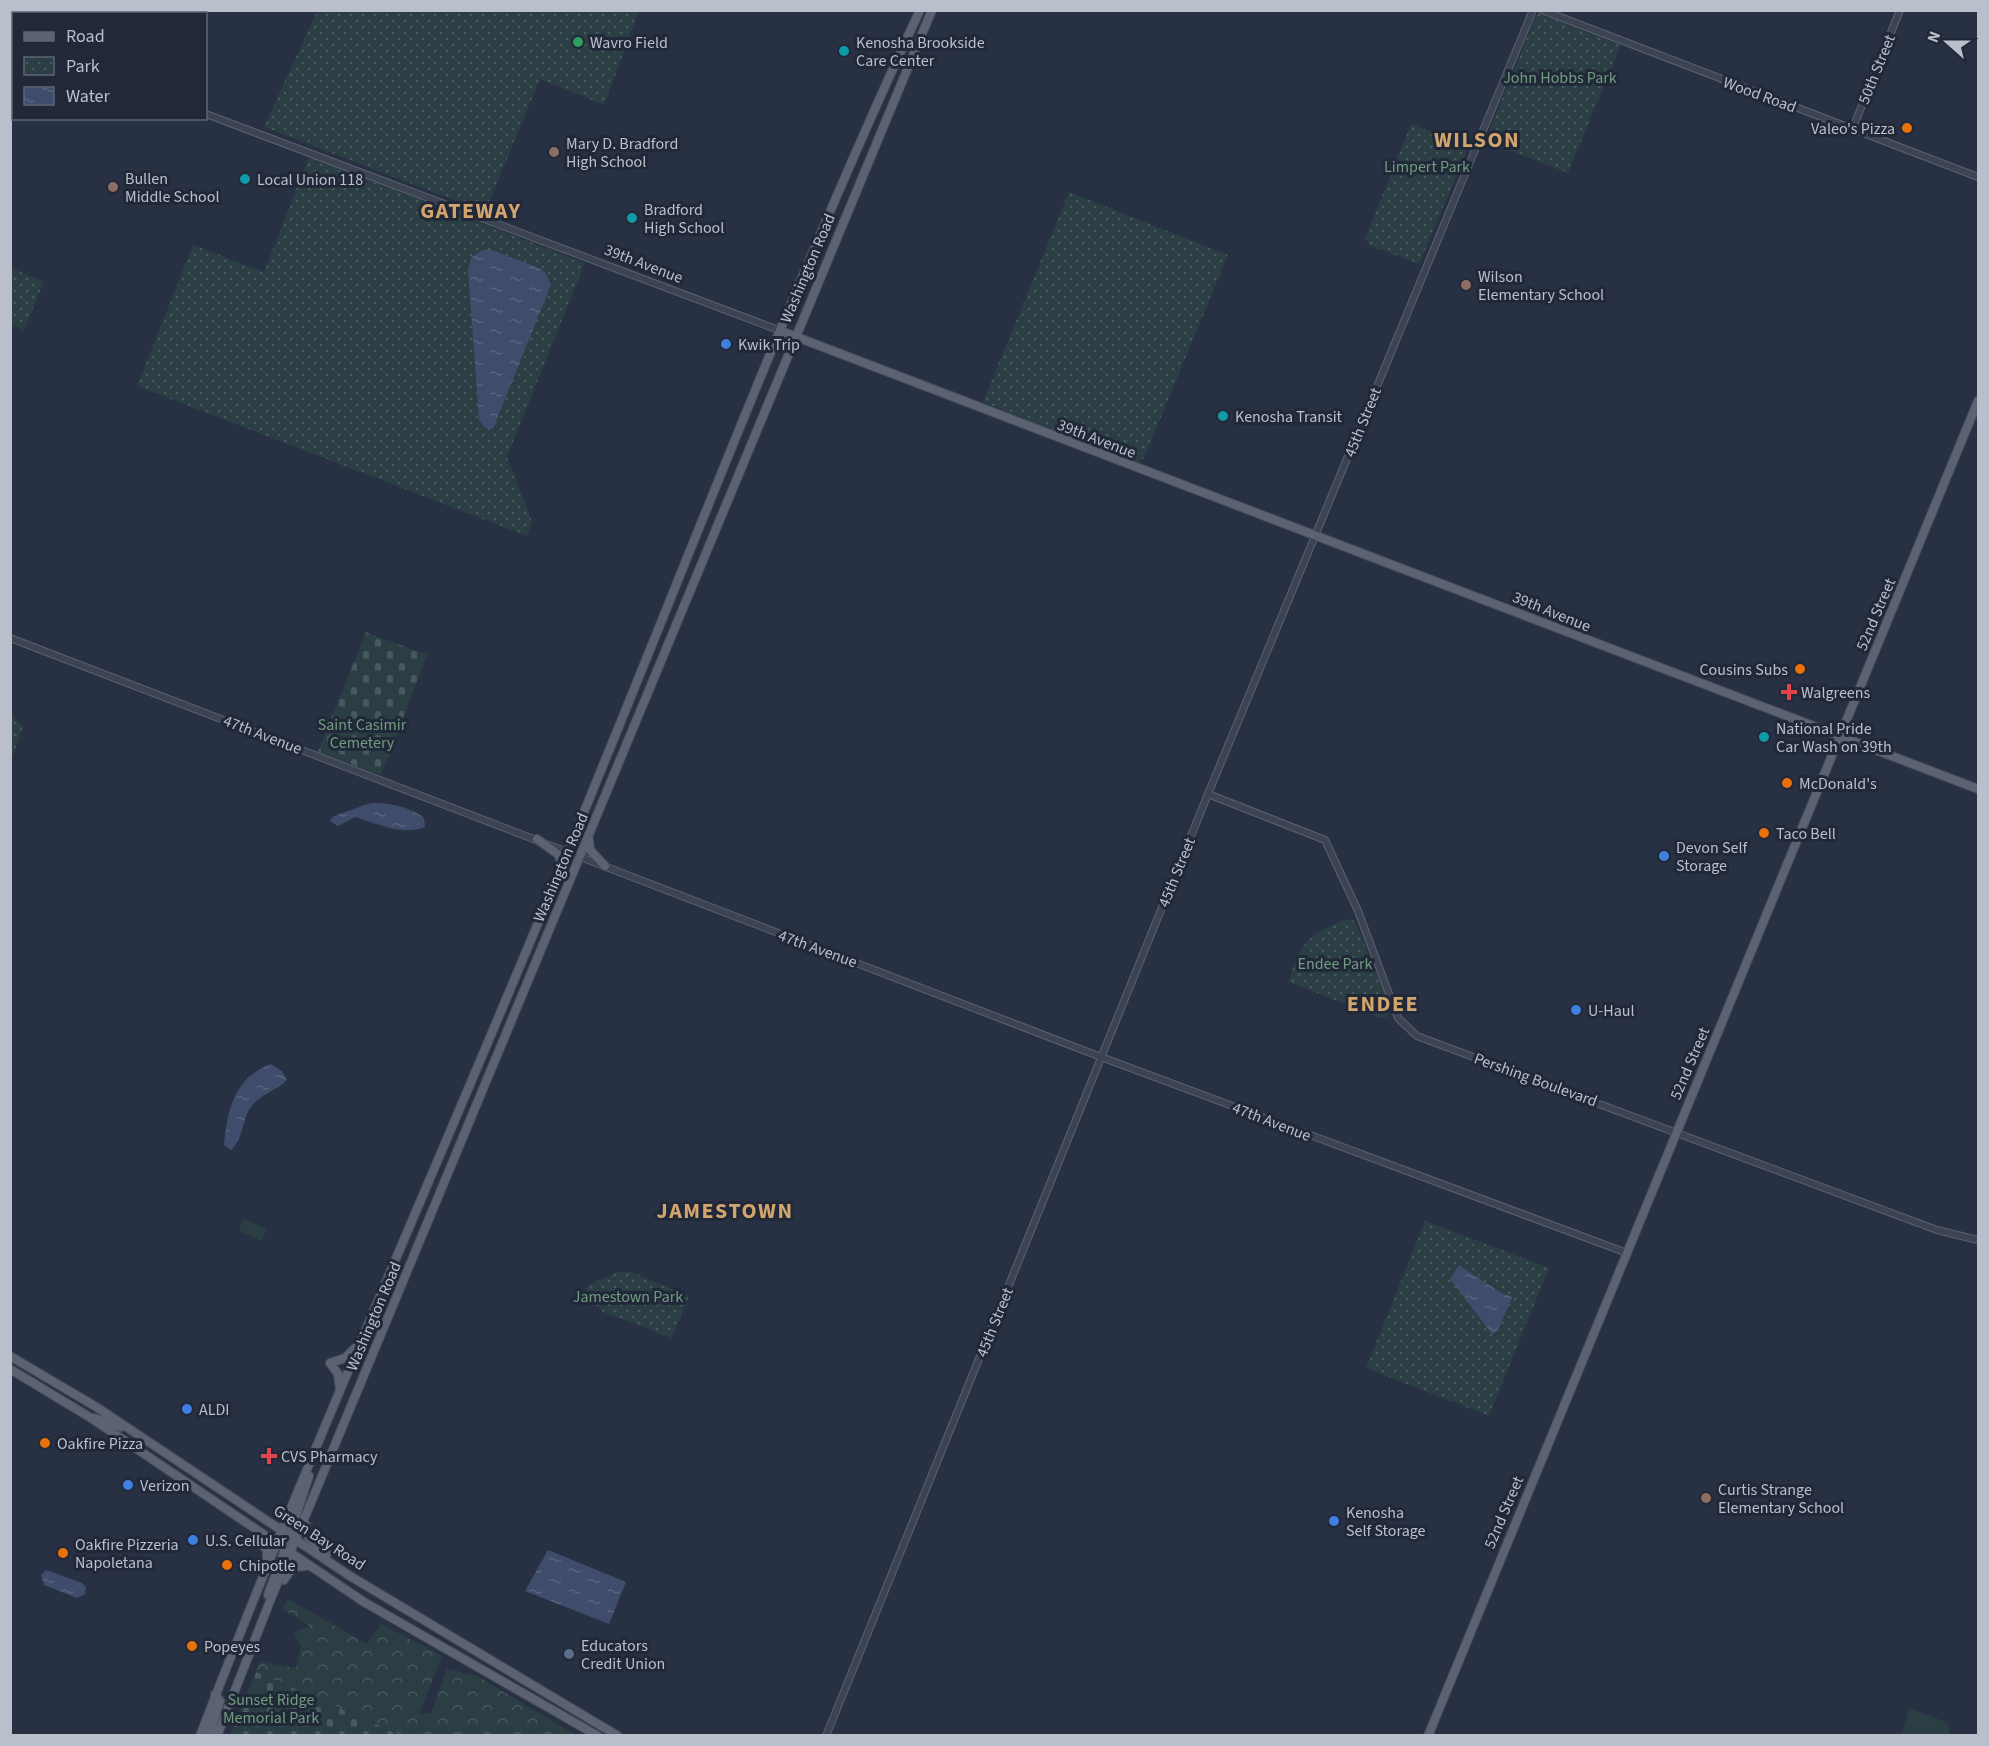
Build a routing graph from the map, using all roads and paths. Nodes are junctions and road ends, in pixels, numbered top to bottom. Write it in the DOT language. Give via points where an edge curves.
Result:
graph roads {
  1 [pos="920,10"];
  2 [pos="932,10"];
  3 [pos="1533,10"];
  4 [pos="1542,10"];
  5 [pos="1900,10"];
  6 [pos="207,114"];
  7 [pos="1853,128"];
  8 [pos="1978,177"];
  9 [pos="817,246"];
  10 [pos="815,287"];
  11 [pos="781,331"];
  12 [pos="795,336"];
  13 [pos="1978,402"];
  14 [pos="1315,537"];
  15 [pos="10,638"];
  16 [pos="1840,736"];
  17 [pos="1978,789"];
  18 [pos="1208,795"];
  19 [pos="537,839"];
  20 [pos="589,839"];
  21 [pos="568,851"];
  22 [pos="581,857"];
  23 [pos="605,866"];
  24 [pos="561,869"];
  25 [pos="1101,1057"];
  26 [pos="457,1110"];
  27 [pos="473,1116"];
  28 [pos="1677,1132"];
  29 [pos="1978,1240"];
  30 [pos="1627,1253"];
  31 [pos="368,1324"];
  32 [pos="10,1356"];
  33 [pos="10,1369"];
  34 [pos="340,1391"];
  35 [pos="69,1403"];
  36 [pos="98,1408"];
  37 [pos="91,1418"];
  38 [pos="126,1427"];
  39 [pos="313,1458"];
  40 [pos="329,1463"];
  41 [pos="305,1475"];
  42 [pos="211,1500"];
  43 [pos="307,1516"];
  44 [pos="262,1517"];
  45 [pos="289,1535"];
  46 [pos="276,1545"];
  47 [pos="288,1553"];
  48 [pos="311,1568"];
  49 [pos="264,1570"];
  50 [pos="388,1599"];
  51 [pos="253,1648"];
  52 [pos="215,1694"];
  53 [pos="200,1736"];
  54 [pos="209,1736"];
  55 [pos="216,1736"];
  56 [pos="598,1736"];
  57 [pos="618,1736"];
  58 [pos="826,1736"];
  59 [pos="1428,1736"];
  1 -- 9 [label="main road, Washington Road"];
  2 -- 10 [label="main road, Washington Road"];
  3 -- 14 [label="street, 45th Street"];
  4 -- 7 [label="street, Wood Road"];
  5 -- 7 [label="street, 50th Street"];
  6 -- 11 [label="street, 39th Avenue"];
  7 -- 8 [label="street, Wood Road"];
  9 -- 10 [label="main road" via="824,253 815,275"];
  9 -- 11 [label="main road, Washington Road"];
  10 -- 12 [label="main road, Washington Road"];
  11 -- 12 [label="main road, 39th Avenue"];
  11 -- 21 [label="main road, Washington Road"];
  12 -- 14 [label="main road, 39th Avenue"];
  12 -- 20 [label="main road, Washington Road"];
  13 -- 16 [label="main road, 52nd Street"];
  14 -- 16 [label="main road, 39th Avenue"];
  14 -- 18 [label="street, 45th Street"];
  15 -- 19 [label="street, 47th Avenue"];
  16 -- 17 [label="main road, 39th Avenue"];
  16 -- 28 [label="main road, 52nd Street"];
  18 -- 25 [label="street, 45th Street"];
  18 -- 28 [label="street, Pershing Boulevard" via="1325,840 1358,911 1398,1018 1416,1036"];
  19 -- 21 [label="street, 47th Avenue"];
  19 -- 24 [label="main road" via="559,855"];
  20 -- 22 [label="main road, Washington Road"];
  20 -- 23 [label="main road" via="590,850"];
  21 -- 22 [label="street, 47th Avenue"];
  21 -- 24 [label="main road, Washington Road"];
  22 -- 23 [label="street, 47th Avenue"];
  22 -- 27 [label="main road, Washington Road"];
  23 -- 25 [label="street, 47th Avenue"];
  24 -- 26 [label="main road, Washington Road"];
  25 -- 30 [label="street, 47th Avenue"];
  25 -- 58 [label="street, 45th Street"];
  26 -- 27 [label="main road"];
  26 -- 31 [label="main road, Washington Road"];
  27 -- 40 [label="main road, Washington Road"];
  28 -- 29 [label="street, Pershing Boulevard" via="1938,1230"];
  28 -- 30 [label="main road, 52nd Street"];
  30 -- 59 [label="main road, 52nd Street"];
  31 -- 34 [label="main road, Washington Road"];
  31 -- 34 [label="main road" via="353,1352 330,1363 339,1377"];
  32 -- 36 [label="main road, Green Bay Road"];
  33 -- 35 [label="main road, Green Bay Road"];
  34 -- 39 [label="main road, Washington Road"];
  35 -- 36 [label="main road" via="92,1411"];
  35 -- 37 [label="main road, Green Bay Road"];
  36 -- 38 [label="main road, Green Bay Road"];
  37 -- 38 [label="main road"];
  37 -- 42 [label="main road, Green Bay Road"];
  38 -- 44 [label="main road, Green Bay Road"];
  39 -- 40 [label="main road" via="321,1456"];
  39 -- 41 [label="main road, Washington Road"];
  39 -- 45 [label="main road"];
  40 -- 43 [label="main road, Washington Road"];
  41 -- 44 [label="main road" via="283,1516"];
  41 -- 45 [label="main road, Washington Road"];
  42 -- 46 [label="main road, Green Bay Road"];
  42 -- 49 [label="main road" via="224,1515 263,1544 268,1553"];
  43 -- 45 [label="main road, Washington Road"];
  43 -- 50 [label="main road" via="305,1532 317,1546"];
  44 -- 45 [label="main road, Green Bay Road"];
  45 -- 46 [label="main road, Washington Road"];
  45 -- 47 [label="main road, Washington Road"];
  45 -- 47 [label="main road" via="285,1536"];
  45 -- 50 [label="main road, Green Bay Road"];
  46 -- 47 [label="main road, Green Bay Road"];
  46 -- 49 [label="main road, Washington Road"];
  47 -- 48 [label="main road, Green Bay Road"];
  47 -- 51 [label="main road, Washington Road" via="271,1583"];
  48 -- 51 [label="main road" via="299,1565 290,1571"];
  48 -- 56 [label="main road, Green Bay Road"];
  49 -- 52 [label="main road, Washington Road"];
  50 -- 57 [label="main road, Green Bay Road"];
  51 -- 55 [label="main road"];
  52 -- 53 [label="main road, Washington Road"];
  52 -- 54 [label="main road" via="220,1701"];
}
